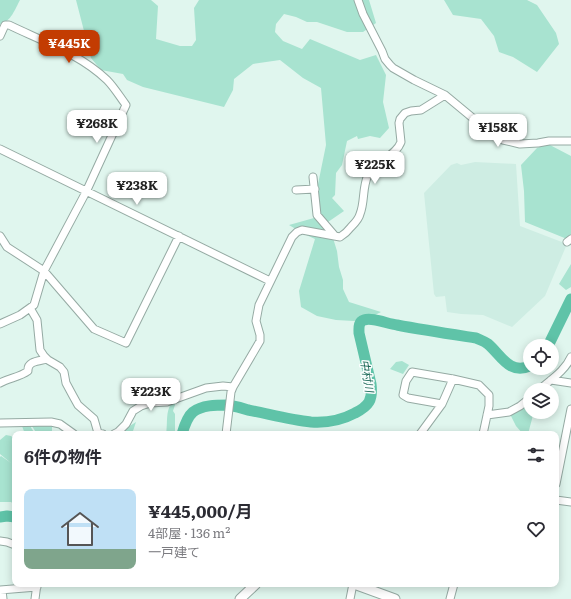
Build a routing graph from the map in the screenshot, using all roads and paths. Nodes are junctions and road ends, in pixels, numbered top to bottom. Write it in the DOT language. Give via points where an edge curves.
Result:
graph roads {
  1 [pos="358,0"];
  2 [pos="0,36"];
  3 [pos="444,95"];
  4 [pos="571,140"];
  5 [pos="0,149"];
  6 [pos="313,177"];
  7 [pos="314,189"];
  8 [pos="296,190"];
  9 [pos="86,192"];
  10 [pos="0,236"];
  11 [pos="179,236"];
  12 [pos="335,236"];
  13 [pos="44,271"];
  14 [pos="270,281"];
  15 [pos="30,308"];
  16 [pos="0,324"];
  17 [pos="571,357"];
  18 [pos="47,359"];
  19 [pos="453,379"];
  20 [pos="551,380"];
  21 [pos="0,383"];
  22 [pos="547,383"];
  23 [pos="571,383"];
  24 [pos="232,390"];
  25 [pos="442,404"];
  26 [pos="523,404"];
  27 [pos="571,409"];
  28 [pos="487,415"];
  29 [pos="0,423"];
  30 [pos="70,431"];
  31 [pos="97,431"];
  32 [pos="119,431"];
  33 [pos="226,431"];
  34 [pos="422,431"];
  35 [pos="484,431"];
  36 [pos="559,469"];
  37 [pos="559,500"];
  38 [pos="571,502"];
  39 [pos="0,541"];
  40 [pos="12,544"];
  41 [pos="23,587"];
  42 [pos="37,587"];
  43 [pos="253,587"];
  44 [pos="253,587"];
  45 [pos="352,587"];
  46 [pos="361,587"];
  47 [pos="453,587"];
  48 [pos="1,590"];
  49 [pos="3,599"];
  50 [pos="36,599"];
  51 [pos="240,599"];
  52 [pos="247,599"];
  53 [pos="350,599"];
  54 [pos="395,599"];
  55 [pos="450,599"];
  1 -- 3 [label="street" via="390,65"];
  2 -- 9 [label="street" via="5,25 9,25 75,56 108,81 126,105"];
  3 -- 4 [label="street" via="492,134 504,140 520,144"];
  3 -- 12 [label="street" via="420,110 408,112 403,116 399,123 401,142 397,149 368,174 360,216 344,235"];
  5 -- 9 [label="street"];
  6 -- 7 [label="street"];
  7 -- 8 [label="street"];
  7 -- 12 [label="street" via="317,215"];
  9 -- 11 [label="street"];
  9 -- 13 [label="street"];
  10 -- 13 [label="street" via="7,247"];
  11 -- 13 [label="street" via="126,343 94,329"];
  11 -- 14 [label="street"];
  12 -- 14 [label="street" via="302,230 297,232"];
  13 -- 15 [label="street" via="34,305"];
  14 -- 24 [label="street" via="259,305 256,321 260,341"];
  15 -- 16 [label="street"];
  15 -- 18 [label="street" via="37,320 40,350"];
  17 -- 20 [label="street"];
  18 -- 21 [label="street" via="35,362 25,373"];
  18 -- 31 [label="street" via="64,372 66,382 78,405 94,419"];
  19 -- 25 [label="street"];
  19 -- 25 [label="street" via="412,372 406,380 403,395"];
  19 -- 28 [label="street" via="479,385 489,396"];
  20 -- 22 [label="street"];
  20 -- 23 [label="street"];
  24 -- 32 [label="street" via="223,386 206,388 167,402 141,406 133,411"];
  24 -- 33 [label="street"];
  25 -- 34 [label="street"];
  26 -- 28 [label="street" via="509,412"];
  27 -- 36 [label="street"];
  28 -- 35 [label="street"];
  29 -- 30 [label="street" via="51,422 60,424"];
  37 -- 38 [label="street"];
  39 -- 40 [label="street"];
  41 -- 48 [label="street"];
  42 -- 50 [label="street"];
  43 -- 51 [label="main road"];
  44 -- 52 [label="street"];
  45 -- 53 [label="street"];
  46 -- 54 [label="main road"];
  47 -- 55 [label="street"];
  48 -- 49 [label="street"];
}
